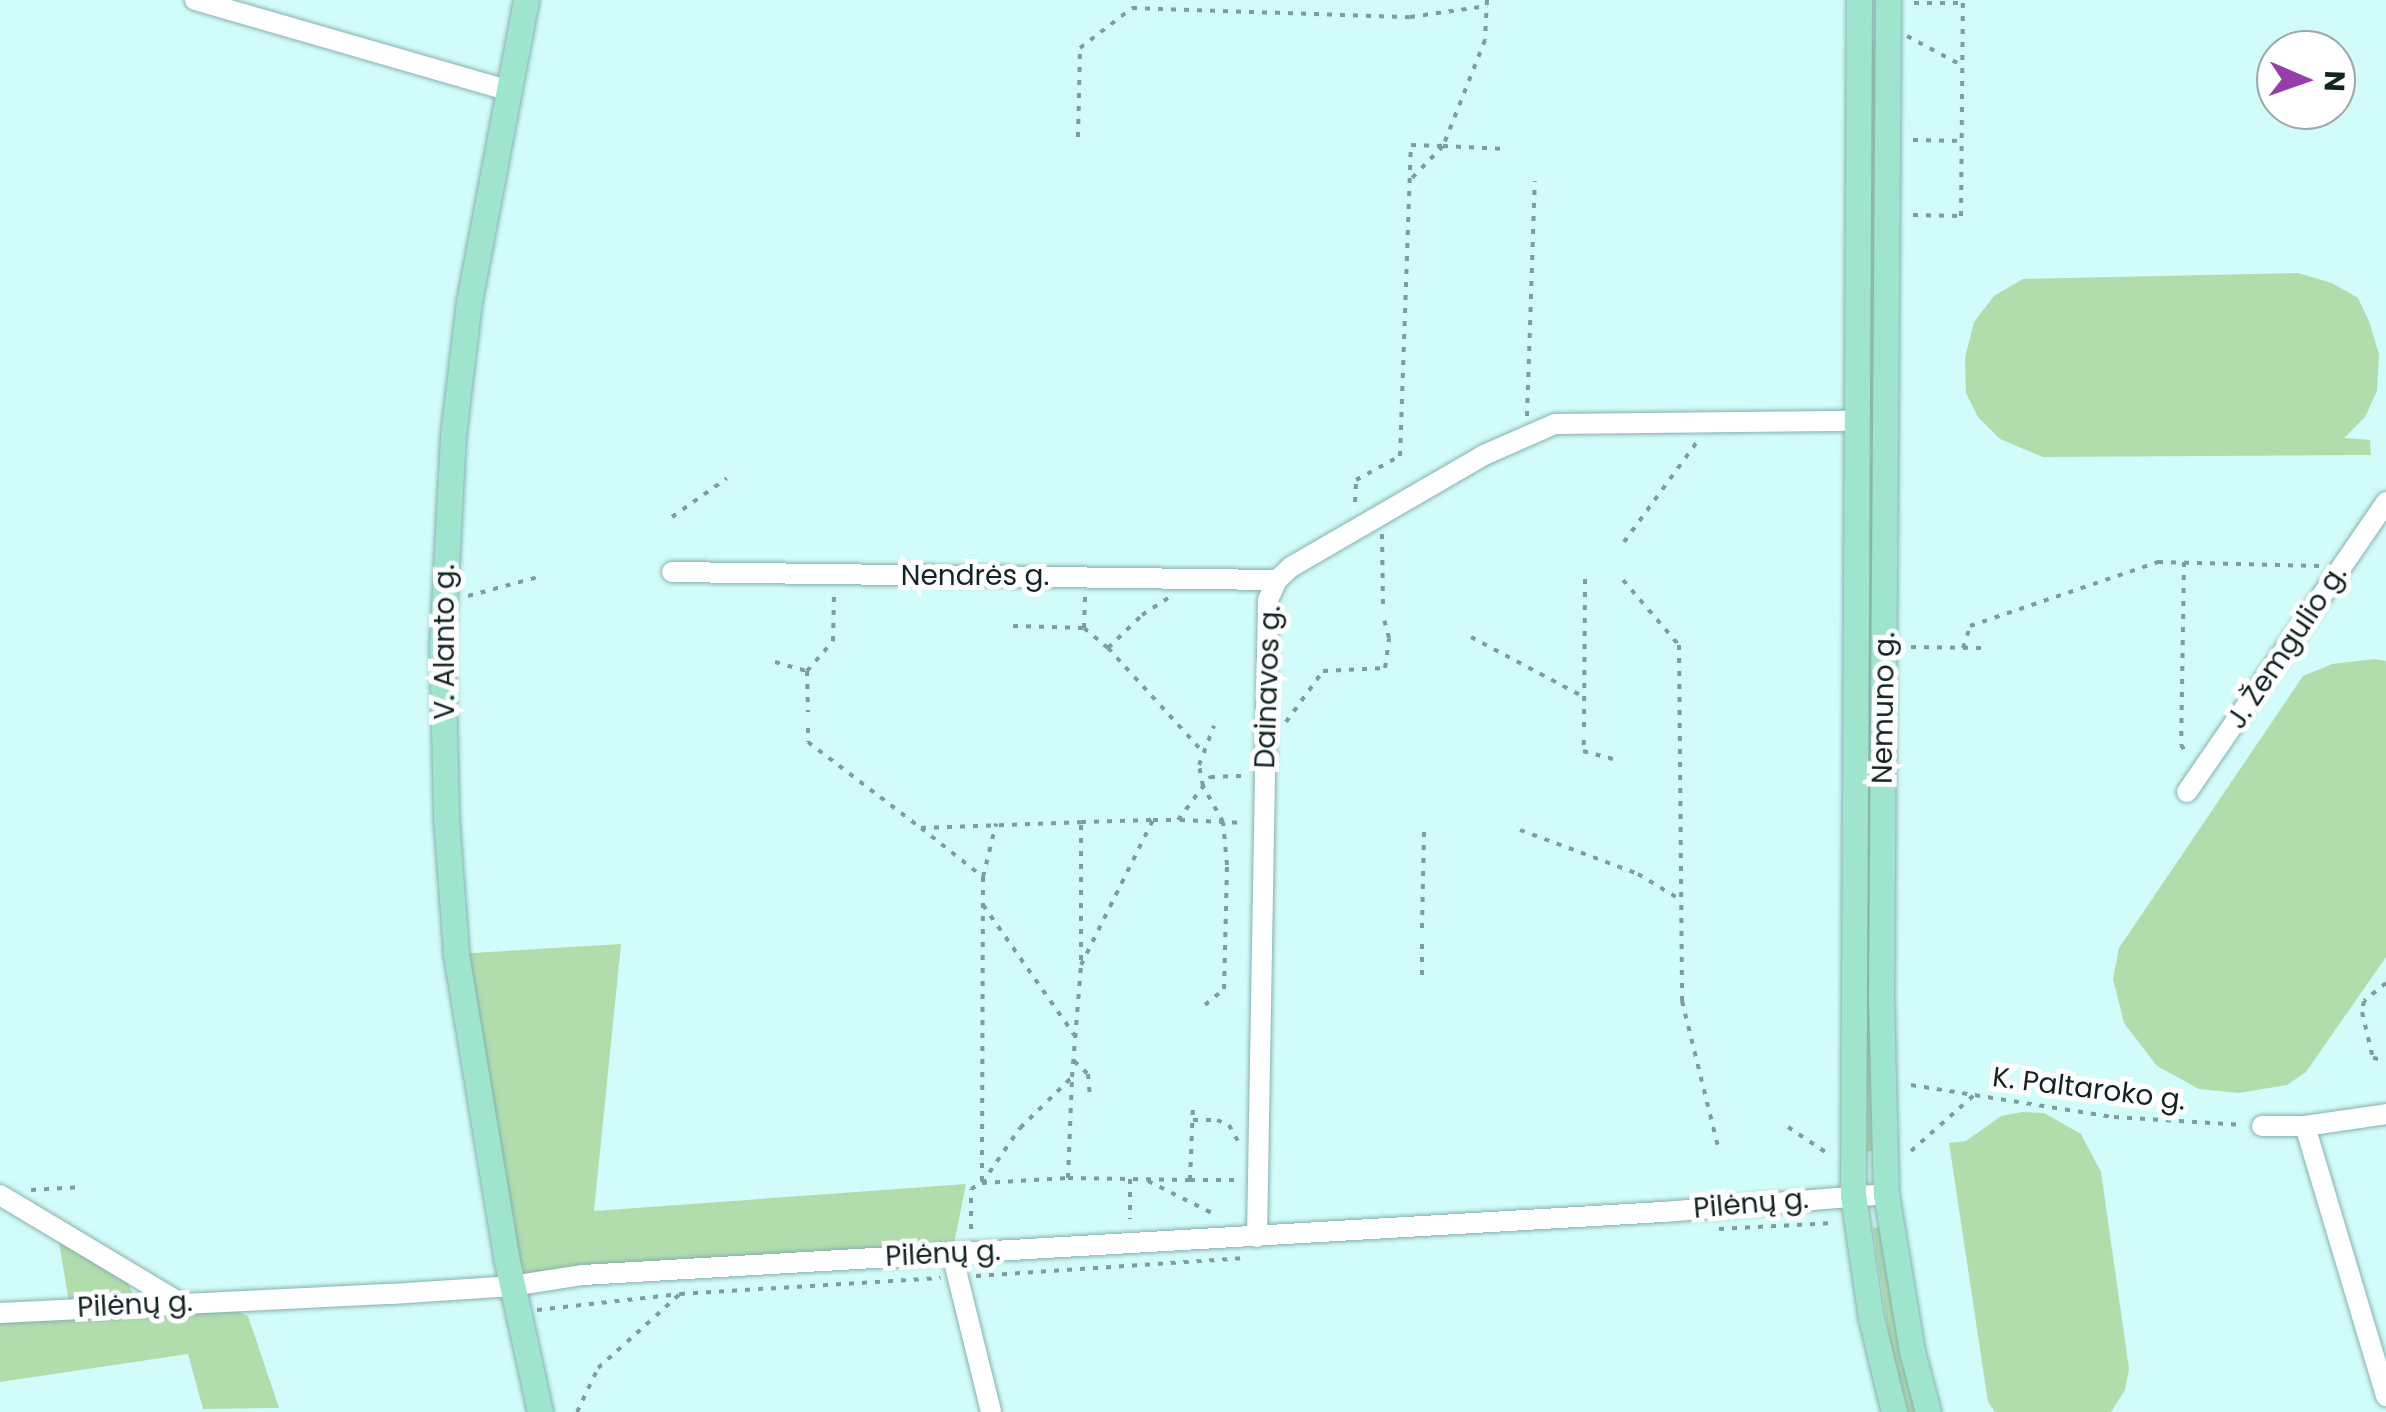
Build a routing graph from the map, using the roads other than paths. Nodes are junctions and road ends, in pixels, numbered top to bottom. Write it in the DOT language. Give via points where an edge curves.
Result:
graph roads {
  1 [pos="195,0"];
  2 [pos="526,0"];
  3 [pos="1859,0"];
  4 [pos="1901,2"];
  5 [pos="506,90"];
  6 [pos="1856,421"];
  7 [pos="2386,502"];
  8 [pos="672,572"];
  9 [pos="1277,580"];
  10 [pos="2187,792"];
  11 [pos="2386,1114"];
  12 [pos="2262,1126"];
  13 [pos="2306,1126"];
  14 [pos="10,1193"];
  15 [pos="1886,1194"];
  16 [pos="1853,1195"];
  17 [pos="1257,1236"];
  18 [pos="952,1254"];
  19 [pos="512,1286"];
  20 [pos="181,1303"];
  21 [pos="0,1313"];
  22 [pos="2386,1396"];
  23 [pos="540,1412"];
  24 [pos="991,1412"];
  25 [pos="1894,1412"];
  26 [pos="1928,1412"];
  1 -- 5 [label="street"];
  2 -- 5 [label="main road, V. Alanto g."];
  3 -- 6 [label="main road, Nemuno g."];
  4 -- 15 [label="main road, Nemuno g." via="1881,995"];
  5 -- 19 [label="main road, V. Alanto g." via="469,301 444,602 446,817 456,954"];
  6 -- 9 [label="street, Dainavos g." via="1581,422 1533,432"];
  6 -- 16 [label="main road, Nemuno g."];
  7 -- 10 [label="street, J. Žemgulio g."];
  8 -- 9 [label="street, Nendrės g."];
  9 -- 17 [label="street, Dainavos g." via="1268,600"];
  11 -- 13 [label="street"];
  12 -- 13 [label="street"];
  13 -- 22 [label="street"];
  14 -- 20 [label="street" via="57,1231"];
  15 -- 16 [label="street, Pilėnų g."];
  15 -- 26 [label="main road, Nemuno g."];
  16 -- 17 [label="street, Pilėnų g."];
  16 -- 25 [label="main road, Nemuno g." via="1871,1318"];
  17 -- 18 [label="street, Pilėnų g."];
  18 -- 19 [label="street, Pilėnų g."];
  18 -- 24 [label="street"];
  19 -- 20 [label="street, Pilėnų g."];
  19 -- 23 [label="main road, V. Alanto g."];
  20 -- 21 [label="street, Pilėnų g."];
}
